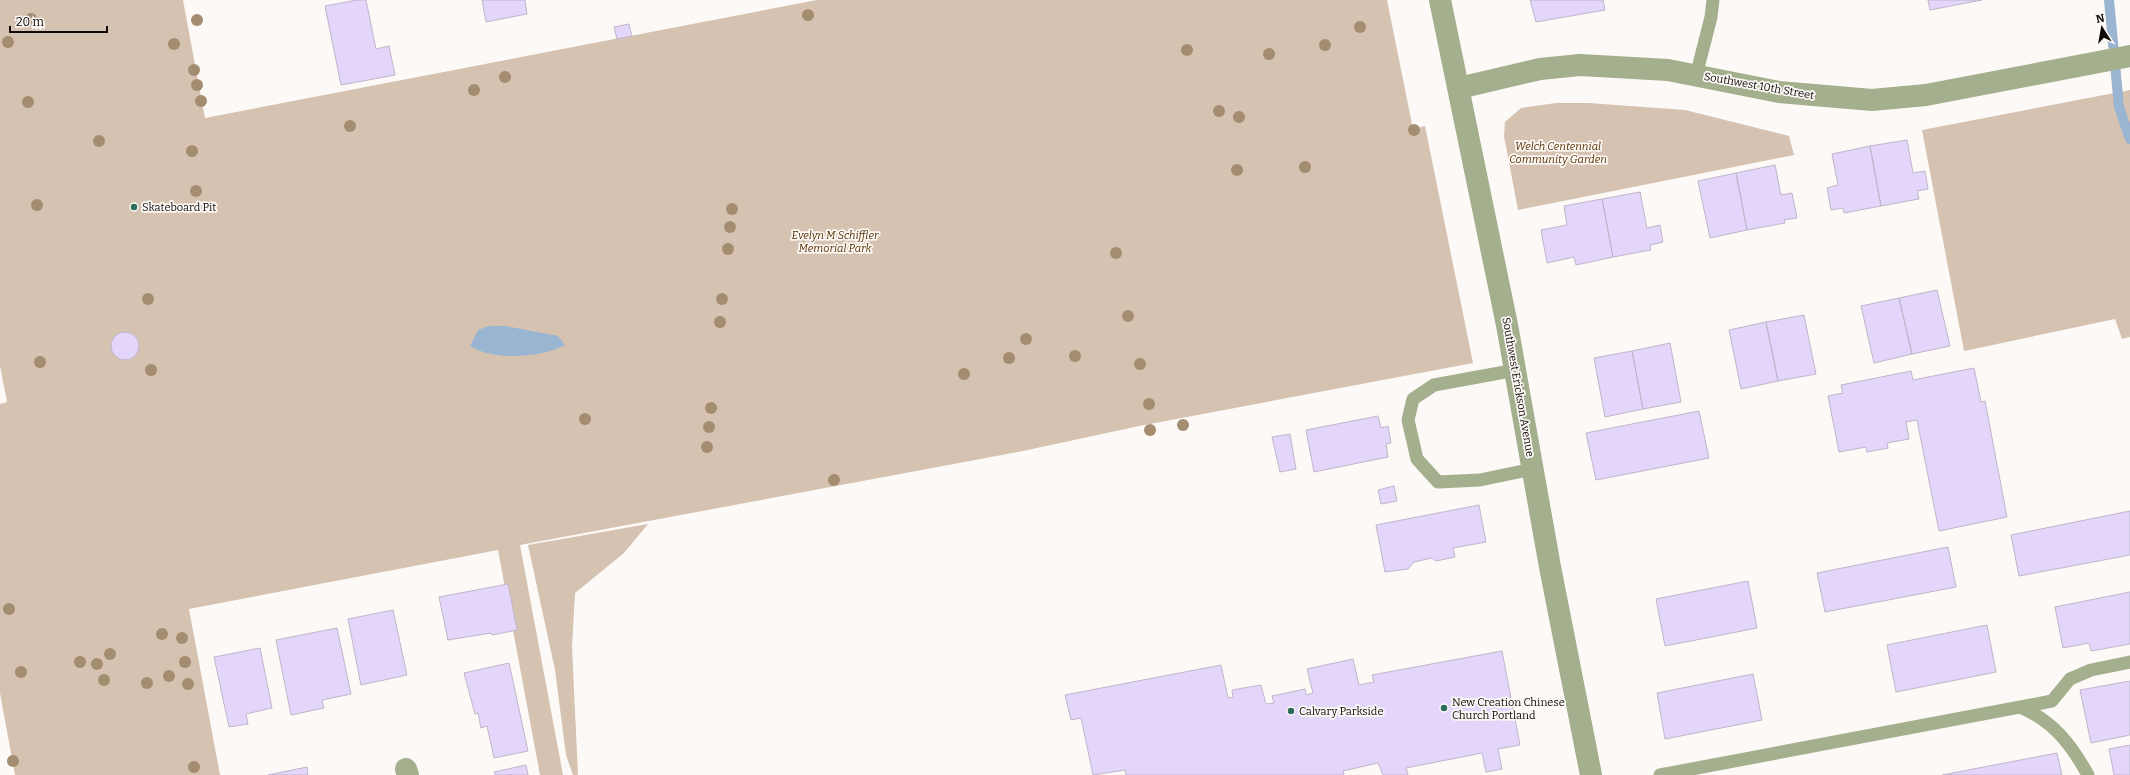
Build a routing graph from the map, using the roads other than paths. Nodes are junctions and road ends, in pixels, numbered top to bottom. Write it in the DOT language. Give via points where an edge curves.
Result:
graph roads {
  1 [pos="1440,0"];
  2 [pos="1713,0"];
  3 [pos="2130,56"];
  4 [pos="1696,76"];
  5 [pos="1459,88"];
  6 [pos="1516,370"];
  7 [pos="1533,469"];
  8 [pos="2130,662"];
  9 [pos="2020,707"];
  10 [pos="1591,775"];
  11 [pos="1660,775"];
  12 [pos="2088,775"];
  1 -- 5 [label="street, Southwest Erickson Avenue"];
  2 -- 4 [label="lane"];
  3 -- 4 [label="street, Southwest 10th Street" via="1926,95 1872,100 1779,92"];
  4 -- 5 [label="street, Southwest 10th Street" via="1668,70 1580,65 1540,69"];
  5 -- 6 [label="street, Southwest Erickson Avenue"];
  6 -- 7 [label="street, Southwest Erickson Avenue"];
  6 -- 7 [label="lane" via="1434,385 1413,399 1408,420 1418,459 1438,482 1480,480"];
  7 -- 10 [label="street, Southwest Erickson Avenue"];
  8 -- 9 [label="lane" via="2091,670 2070,679 2052,701"];
  9 -- 11 [label="lane"];
  9 -- 12 [label="lane" via="2035,713 2059,732 2077,755"];
}
